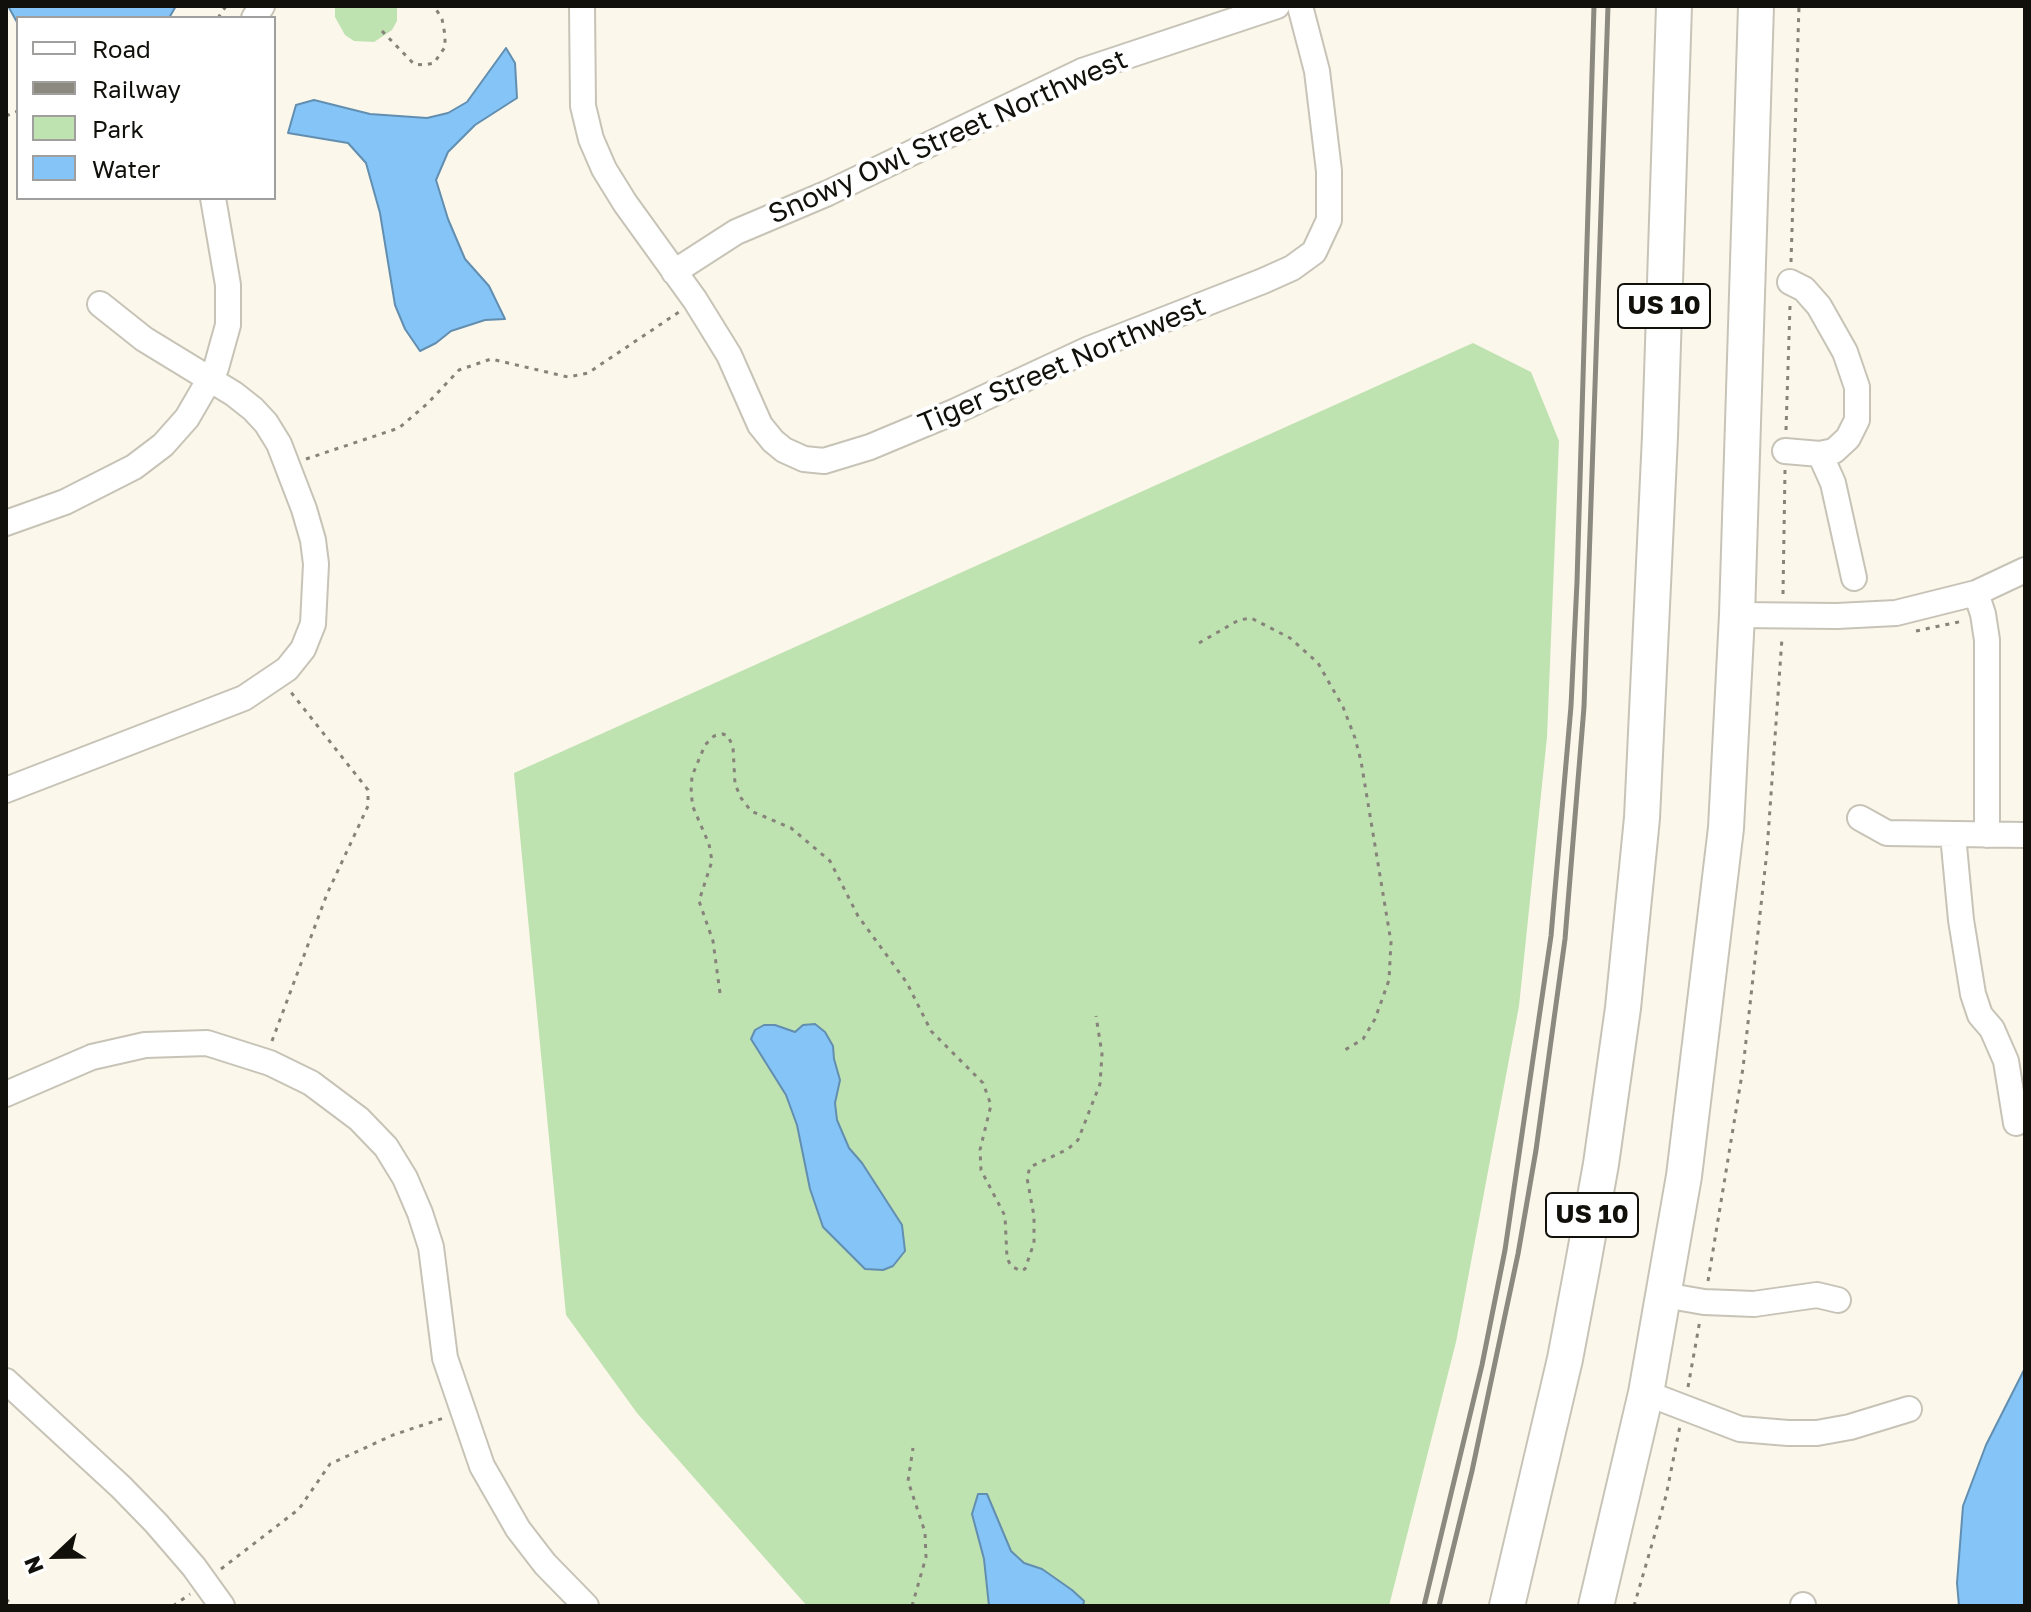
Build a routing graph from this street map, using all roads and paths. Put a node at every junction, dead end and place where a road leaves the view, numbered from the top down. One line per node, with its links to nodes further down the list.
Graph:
1 (434, 6): 7 (path)
2 (582, 6): 9 (street)
3 (1277, 6): 9 (street, Snowy Owl Street Northwest)
4 (1300, 6): 11 (street, Tiger Street Northwest)
5 (1674, 6): 51 (highway, US 10)
6 (1756, 6): 21 (highway, US 10)
7 (382, 31)
8 (213, 200): 13 (street)
9 (674, 272): 11 (street)
10 (1790, 282): 15 (street)
11 (695, 300): 16 (path)
12 (100, 304): 13 (street)
13 (210, 380): 16 (street); 17 (street)
14 (1785, 451): 15 (street)
15 (1820, 454): 19 (street)
16 (287, 466): 24 (street)
17 (6, 523)
18 (2025, 570): 20 (street)
19 (1854, 578)
20 (1976, 593): 21 (street); 28 (street)
21 (1737, 615): 36 (highway, US 10)
22 (1782, 636): 38 (path)
23 (1199, 643): 32 (path)
24 (282, 673): 25 (street); 33 (path)
25 (6, 790)
26 (1860, 818): 27 (street)
27 (1953, 835): 28 (street); 35 (street)
28 (1987, 835): 29 (street)
29 (2025, 835)
30 (720, 993): 31 (path)
31 (1096, 1016)
32 (1345, 1050)
33 (267, 1062): 34 (street); 43 (street)
34 (6, 1094)
35 (2016, 1123)
36 (1664, 1295): 38 (street); 40 (highway, US 10)
37 (1838, 1300): 38 (street)
38 (1704, 1302): 41 (path)
39 (6, 1381): 45 (street)
40 (1646, 1393): 41 (street); 52 (highway, US 10)
41 (1684, 1407): 42 (street); 53 (path)
42 (1909, 1409)
43 (463, 1412): 45 (path); 49 (street)
44 (913, 1448): 50 (path)
45 (204, 1582): 48 (street)
46 (6, 1599): 47 (path)
47 (13, 1606)
48 (222, 1606)
49 (586, 1606)
50 (912, 1606)
51 (1507, 1606)
52 (1596, 1606)
53 (1634, 1606)

